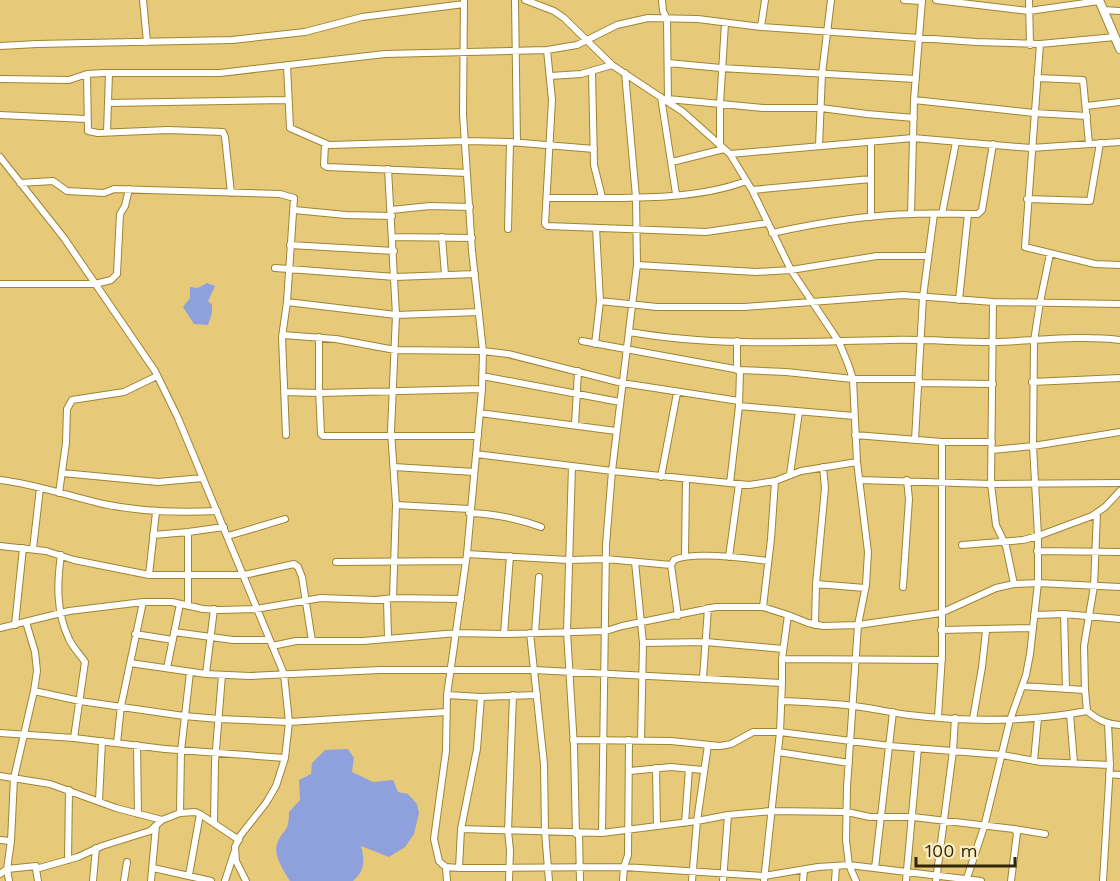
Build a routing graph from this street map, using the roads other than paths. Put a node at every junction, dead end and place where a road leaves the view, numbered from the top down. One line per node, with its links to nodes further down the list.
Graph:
1 (143, 0): 23 (street)
2 (515, 0): 30 (street)
3 (526, 0): 22 (street)
4 (662, 0): 16 (street)
5 (765, 0): 18 (street)
6 (831, 0): 19 (street)
7 (904, 0): 8 (street)
8 (922, 0): 21 (street)
9 (936, 0): 14 (street)
10 (1029, 0): 14 (street)
11 (1099, 0): 13 (street); 14 (street)
12 (464, 2): 23 (street); 29 (street)
13 (1103, 10): 15 (street); 20 (street)
14 (1029, 11): 25 (street)
15 (1120, 11)
16 (667, 19): 17 (street); 22 (street); 31 (street)
17 (725, 23): 18 (street); 34 (street)
18 (761, 27): 19 (street)
19 (826, 32): 21 (street); 39 (street)
20 (1115, 37): 24 (street); 27 (street)
21 (919, 38): 25 (street); 43 (street)
22 (586, 39): 28 (street); 33 (street)
23 (147, 42): 26 (street)
24 (1040, 44): 25 (street); 41 (street)
25 (1030, 45)
26 (0, 46)
27 (1120, 49)
28 (547, 50): 30 (street); 40 (street)
29 (463, 52): 30 (street); 32 (street); 59 (street)
30 (516, 52): 60 (street)
31 (668, 63): 34 (street); 44 (street)
32 (287, 64): 36 (street); 45 (street)
33 (612, 65): 35 (street); 38 (street)
34 (722, 68): 39 (street); 49 (street)
35 (592, 72): 40 (street); 72 (street)
36 (109, 73): 37 (street); 48 (street)
37 (87, 74): 42 (street); 56 (street)
38 (625, 74): 44 (street); 86 (street)
39 (822, 74): 43 (street); 51 (street)
40 (550, 76): 68 (street)
41 (1037, 78): 50 (street); 52 (street)
42 (0, 79)
43 (916, 79): 46 (street)
44 (666, 99): 49 (street); 70 (street); 75 (street)
45 (288, 100): 48 (street); 65 (street)
46 (914, 100): 52 (street); 55 (street)
47 (1120, 102): 50 (street)
48 (108, 103): 57 (street)
49 (720, 104): 51 (street); 70 (street)
50 (1086, 106): 54 (street)
51 (821, 108): 55 (street); 69 (street)
52 (1034, 113): 54 (street); 71 (street)
53 (0, 115): 56 (street)
54 (1087, 116): 67 (street)
55 (914, 118): 58 (street)
56 (86, 119): 57 (street)
57 (107, 132): 83 (street)
58 (913, 138): 61 (street); 62 (street); 92 (street)
59 (466, 141): 60 (street); 65 (street); 77 (street)
60 (513, 142): 68 (street); 99 (street)
61 (871, 142): 69 (street); 78 (street)
62 (956, 142): 66 (street); 94 (street)
63 (1120, 142): 64 (street)
64 (1101, 143): 67 (street); 88 (street)
65 (325, 144): 76 (street)
66 (993, 144): 71 (street); 95 (street)
67 (1089, 144): 71 (street)
68 (550, 146): 72 (street); 87 (street)
69 (819, 146): 73 (street)
70 (722, 148): 73 (street); 75 (street)
71 (1031, 148): 88 (street)
72 (594, 149): 85 (street)
73 (730, 154): 79 (street)
74 (0, 157): 80 (street)
75 (672, 162): 84 (street)
76 (388, 169): 77 (street); 91 (street)
77 (467, 173): 89 (street)
78 (871, 178): 82 (street); 96 (street)
79 (746, 181): 82 (street); 84 (street)
80 (20, 183): 81 (street); 118 (street)
81 (129, 189): 83 (street); 118 (street)
82 (752, 190): 97 (street)
83 (231, 193): 90 (street)
84 (676, 194): 86 (street)
85 (602, 197): 86 (street); 87 (street)
86 (636, 197): 100 (street)
87 (547, 198): 98 (street)
88 (1027, 199): 107 (street)
89 (470, 207): 91 (street); 104 (street)
90 (294, 210): 91 (street); 105 (street)
91 (392, 213): 102 (street)
92 (911, 214): 93 (street); 96 (street)
93 (934, 214): 94 (street); 108 (street)
94 (942, 214): 95 (street)
95 (968, 214): 120 (street)
96 (871, 217): 101 (street)
97 (767, 223): 100 (street); 101 (street)
98 (596, 228): 100 (street); 121 (street)
99 (508, 229)
100 (638, 230): 109 (street)
101 (772, 233): 113 (street)
102 (393, 237): 103 (street); 106 (street)
103 (442, 237): 104 (street); 115 (street)
104 (472, 238): 114 (street)
105 (290, 245): 106 (street); 112 (street)
106 (394, 251): 116 (street)
107 (1050, 254): 110 (street); 125 (street)
108 (928, 256): 113 (street); 119 (street)
109 (637, 264): 113 (street); 126 (street)
110 (1120, 265)
111 (275, 268): 112 (street)
112 (288, 269): 116 (street); 122 (street)
113 (791, 270): 123 (street)
114 (475, 274): 115 (street); 128 (street)
115 (445, 275): 116 (street)
116 (395, 277): 129 (street)
117 (0, 284): 118 (street)
118 (95, 284): 146 (street)
119 (923, 297): 120 (street); 123 (street); 133 (street)
120 (959, 300): 124 (street)
121 (600, 301): 126 (street); 140 (street)
122 (287, 302): 129 (street); 131 (street)
123 (812, 302): 126 (street); 138 (street)
124 (993, 302): 125 (street); 139 (street)
125 (1040, 302): 127 (street); 137 (street)
126 (633, 304): 130 (street)
127 (1120, 304)
128 (479, 312): 129 (street); 142 (street)
129 (396, 315): 141 (street)
130 (630, 333): 136 (street); 143 (street)
131 (283, 335): 132 (street); 155 (street)
132 (319, 338): 141 (street); 157 (street)
133 (920, 340): 138 (street); 139 (street); 150 (street)
134 (1120, 340): 137 (street)
135 (582, 341): 140 (street)
136 (737, 341): 138 (street); 144 (street)
137 (1034, 341): 139 (street); 151 (street)
138 (839, 342): 149 (street)
139 (992, 342): 153 (street)
140 (595, 344): 143 (street)
141 (394, 350): 142 (street); 156 (street)
142 (483, 351): 145 (street); 147 (street)
143 (627, 351): 144 (street); 152 (street)
144 (739, 370): 149 (street); 161 (street)
145 (578, 371): 152 (street); 158 (street)
146 (157, 376): 183 (street); 187 (street)
147 (482, 376): 154 (street); 158 (street)
148 (1120, 378): 151 (street)
149 (852, 379): 150 (street); 164 (street)
150 (919, 381): 153 (street); 172 (street)
151 (1032, 382): 175 (street)
152 (622, 383): 159 (street); 160 (street)
153 (993, 384): 174 (street)
154 (482, 389): 156 (street); 163 (street)
155 (284, 392): 157 (street); 168 (street)
156 (392, 392): 157 (street); 170 (street)
157 (320, 393): 170 (street)
158 (576, 393): 160 (street); 165 (street)
159 (676, 393): 161 (street); 186 (street)
160 (620, 402): 166 (street)
161 (739, 404): 162 (street); 194 (street)
162 (799, 411): 164 (street); 185 (street)
163 (480, 413): 165 (street); 171 (street)
164 (854, 416): 169 (street)
165 (575, 425): 166 (street)
166 (616, 431): 182 (street)
167 (1120, 432): 175 (street)
168 (286, 435)
169 (855, 435): 172 (street); 178 (street)
170 (391, 436): 171 (street); 180 (street)
171 (478, 436): 177 (street)
172 (915, 440): 173 (street)
173 (942, 442): 174 (street); 193 (street)
174 (992, 442): 176 (street)
175 (1033, 446): 176 (street); 195 (street)
176 (992, 450): 198 (street)
177 (476, 454): 179 (street); 184 (street)
178 (857, 462): 181 (street); 190 (street)
179 (572, 466): 182 (street); 228 (street)
180 (394, 467): 184 (street); 202 (street)
181 (823, 468): 185 (street); 240 (street)
182 (612, 471): 186 (street); 227 (street)
183 (62, 472): 187 (street); 201 (street)
184 (474, 472): 204 (street)
185 (790, 474): 192 (street)
186 (661, 477): 188 (street)
187 (203, 478): 203 (street)
188 (686, 479): 194 (street); 225 (street)
189 (0, 480): 199 (street)
190 (860, 480): 191 (street); 245 (street)
191 (907, 480): 193 (street); 243 (street)
192 (775, 481): 197 (street); 230 (street)
193 (943, 482): 198 (street); 257 (street)
194 (730, 483): 197 (street)
195 (1036, 483): 196 (street); 198 (street); 213 (street)
196 (1120, 483)
197 (739, 484): 226 (street)
198 (992, 484): 214 (street)
199 (40, 488): 201 (street); 218 (street)
200 (1120, 490): 206 (street)
201 (59, 493): 205 (street)
202 (396, 505): 204 (street); 232 (street)
203 (217, 510): 205 (street); 208 (street)
204 (470, 511): 209 (street); 222 (street)
205 (156, 512): 211 (street)
206 (1097, 513): 213 (street); 220 (street)
207 (285, 519): 212 (street)
208 (224, 527): 210 (street); 212 (street)
209 (541, 527)
210 (188, 532): 211 (street); 236 (street)
211 (153, 535): 235 (street)
212 (228, 536): 237 (street)
213 (1038, 536): 214 (street); 219 (street)
214 (1003, 541): 215 (street); 241 (street)
215 (962, 545)
216 (0, 546): 217 (street)
217 (22, 548): 218 (street); 266 (street)
218 (33, 549): 223 (street)
219 (1037, 551): 220 (street); 239 (street)
220 (1096, 551): 221 (street); 242 (street)
221 (1120, 552)
222 (467, 554): 224 (street); 229 (street)
223 (61, 555): 235 (street); 256 (street)
224 (510, 556): 228 (street); 279 (street)
225 (685, 556): 226 (street); 234 (street)
226 (729, 557): 230 (street)
227 (606, 559): 228 (street); 233 (street); 272 (street)
228 (568, 560): 275 (street)
229 (466, 561): 232 (street); 247 (street)
230 (768, 561): 252 (street)
231 (336, 562): 232 (street)
232 (395, 562): 246 (street)
233 (635, 562): 234 (street); 265 (street)
234 (671, 565): 262 (street)
235 (148, 575): 236 (street)
236 (189, 575): 237 (street); 251 (street)
237 (244, 575): 248 (street); 255 (street)
238 (539, 577): 277 (street)
239 (1038, 583): 241 (street); 242 (street); 260 (street)
240 (816, 584): 245 (street); 267 (street)
241 (1014, 584): 257 (street)
242 (1094, 586): 244 (street); 261 (street)
243 (903, 587)
244 (1120, 587)
245 (865, 588): 268 (street)
246 (390, 599): 247 (street); 248 (street); 281 (street)
247 (462, 599): 276 (street)
248 (305, 600): 255 (street); 283 (street)
249 (143, 602): 250 (street); 256 (street); 278 (street)
250 (180, 604): 251 (street); 274 (street)
251 (188, 606): 254 (street)
252 (762, 607): 253 (street); 259 (street)
253 (708, 608): 262 (street); 284 (street)
254 (214, 609): 255 (street); 280 (street)
255 (256, 609): 285 (street)
256 (61, 613): 264 (street); 312 (street)
257 (941, 613): 268 (street); 271 (street)
258 (1064, 614): 260 (street); 261 (street); 305 (street)
259 (788, 615): 267 (street); 287 (street)
260 (1034, 615): 270 (street)
261 (1090, 615): 263 (street); 306 (street)
262 (678, 616): 265 (street)
263 (1120, 619)
264 (26, 622): 266 (street); 307 (street)
265 (641, 623): 272 (street); 286 (street)
266 (15, 625): 269 (street)
267 (815, 625): 268 (street)
268 (858, 625): 288 (street)
269 (0, 628)
270 (1033, 628): 273 (street); 304 (street)
271 (941, 630): 273 (street); 290 (street)
272 (606, 631): 275 (street); 297 (street)
273 (986, 631): 325 (street)
274 (174, 632): 280 (street); 282 (street)
275 (567, 632): 277 (street); 296 (street)
276 (457, 633): 279 (street); 281 (street); 293 (street)
277 (533, 633): 279 (street); 294 (street)
278 (135, 634): 282 (street); 291 (street)
279 (504, 634)
280 (210, 638): 285 (street); 298 (street)
281 (388, 638): 283 (street)
282 (173, 640): 292 (street)
283 (312, 641): 285 (street)
284 (706, 642): 286 (street); 287 (street); 302 (street)
285 (270, 643): 299 (street)
286 (643, 643): 301 (street)
287 (783, 649): 289 (street)
288 (857, 658): 289 (street); 290 (street); 314 (street)
289 (782, 659): 303 (street)
290 (942, 660): 321 (street)
291 (130, 663): 292 (street); 315 (street)
292 (167, 668): 295 (street)
293 (451, 669): 294 (street); 299 (street); 308 (street)
294 (534, 669): 296 (street); 310 (street)
295 (190, 672): 298 (street); 320 (street)
296 (569, 672): 297 (street); 334 (street)
297 (606, 673): 301 (street); 335 (street)
298 (206, 674): 300 (street)
299 (284, 674): 300 (street); 327 (street)
300 (222, 675): 324 (street)
301 (644, 675): 302 (street); 337 (street)
302 (703, 678): 303 (street)
303 (782, 682): 313 (street)
304 (1022, 686): 305 (street); 326 (street)
305 (1066, 689): 306 (street)
306 (1085, 690): 316 (street)
307 (34, 691): 312 (street); 332 (street)
308 (447, 694): 311 (street); 317 (street)
309 (513, 695): 310 (street); 311 (street); 384 (street)
310 (537, 695): 385 (street)
311 (481, 697): 381 (street)
312 (80, 700): 315 (street); 333 (street)
313 (781, 701): 314 (street); 330 (street)
314 (854, 705): 318 (street); 339 (street)
315 (121, 706): 320 (street); 340 (street)
316 (1087, 711): 319 (street); 328 (street)
317 (446, 712): 327 (street); 398 (street)
318 (893, 712): 321 (street); 343 (street)
319 (1070, 714): 323 (street); 353 (street)
320 (184, 716): 324 (street); 345 (street)
321 (938, 717): 322 (street)
322 (955, 718): 325 (street); 346 (street)
323 (1038, 718): 326 (street); 351 (street)
324 (219, 719): 327 (street); 348 (street)
325 (974, 719): 326 (street)
326 (1010, 720): 349 (street)
327 (289, 722): 350 (street)
328 (1108, 724): 329 (street); 354 (street)
329 (1120, 725)
330 (780, 732): 339 (street); 342 (street); 347 (street)
331 (0, 733): 332 (street)
332 (23, 735): 333 (street); 362 (street)
333 (74, 738): 338 (street)
334 (573, 740): 335 (street); 387 (street)
335 (604, 740): 336 (street); 386 (street)
336 (629, 740): 337 (street); 358 (street)
337 (641, 740): 342 (street)
338 (102, 741): 340 (street); 364 (street)
339 (851, 742): 343 (street); 352 (street)
340 (117, 743): 341 (street)
341 (137, 745): 345 (street); 368 (street)
342 (708, 745): 357 (street)
343 (890, 746): 344 (street); 371 (street)
344 (918, 748): 346 (street); 372 (street)
345 (181, 750): 348 (street); 367 (street)
346 (953, 751): 349 (street); 375 (street)
347 (778, 752): 352 (street); 365 (street)
348 (217, 753): 350 (street); 376 (street)
349 (1002, 755): 351 (street); 380 (street)
350 (285, 758): 391 (street)
351 (1035, 761): 353 (street)
352 (849, 763): 366 (street)
353 (1074, 763): 354 (street)
354 (1110, 765): 359 (street)
355 (656, 768): 356 (street); 358 (street); 379 (street)
356 (689, 769): 357 (street); 377 (street)
357 (703, 770): 374 (street)
358 (630, 771): 383 (street)
359 (1109, 774): 360 (street); 440 (street)
360 (1120, 775)
361 (0, 776): 362 (street)
362 (14, 778): 363 (street); 390 (street)
363 (69, 790): 364 (street); 394 (street)
364 (99, 801): 368 (street)
365 (771, 811): 366 (street); 370 (street); 415 (street)
366 (847, 812): 371 (street); 396 (street)
367 (180, 813): 369 (street); 373 (street)
368 (138, 814): 373 (street)
369 (200, 814): 376 (street); 414 (street)
370 (728, 815): 374 (street); 412 (street)
371 (882, 817): 372 (street); 405 (street)
372 (913, 817): 375 (street); 410 (street)
373 (162, 820): 378 (street)
374 (697, 821): 377 (street); 409 (street)
375 (943, 821): 380 (street); 416 (street)
376 (214, 823): 391 (street)
377 (686, 823): 379 (street)
378 (156, 826): 392 (street); 401 (street)
379 (657, 826): 383 (street)
380 (984, 827): 382 (street); 417 (street)
381 (461, 829): 384 (street); 402 (street)
382 (1014, 829): 388 (street); 439 (street)
383 (628, 830): 386 (street); 400 (street)
384 (508, 831): 385 (street); 403 (street)
385 (545, 832): 387 (street); 399 (street)
386 (602, 833): 387 (street)
387 (578, 834): 404 (street)
388 (1045, 834)
389 (0, 840): 390 (street)
390 (11, 840): 406 (street)
391 (238, 840): 393 (street)
392 (96, 848): 394 (street); 420 (street)
393 (235, 848): 425 (street); 426 (street)
394 (68, 860): 407 (street)
395 (127, 862): 421 (street)
396 (849, 865): 397 (street); 405 (street); 436 (street)
397 (836, 866): 408 (street); 435 (street)
398 (446, 867): 402 (street); 427 (street)
399 (548, 867): 403 (street); 404 (street); 429 (street)
400 (624, 867): 404 (street); 409 (street); 431 (street)
401 (153, 868): 411 (street); 422 (street)
402 (459, 868): 403 (street)
403 (510, 868): 428 (street)
404 (580, 868): 430 (street)
405 (875, 868): 410 (street)
406 (7, 869): 407 (street); 413 (street); 418 (street)
407 (36, 869): 419 (street)
408 (804, 870): 415 (street); 434 (street)
409 (693, 871): 412 (street); 432 (street)
410 (907, 871): 416 (street); 437 (street)
411 (178, 873): 414 (street); 423 (street)
412 (724, 873): 415 (street); 433 (street)
413 (0, 874)
414 (189, 875): 424 (street)
415 (764, 878)
416 (936, 878): 417 (street)
417 (967, 878): 438 (street)
418 (9, 881)
419 (38, 881)
420 (93, 881)
421 (124, 881)
422 (151, 881)
423 (177, 881)
424 (211, 881)
425 (225, 881)
426 (246, 881)
427 (447, 881)
428 (509, 881)
429 (549, 881)
430 (580, 881)
431 (624, 881)
432 (692, 881)
433 (723, 881)
434 (803, 881)
435 (835, 881)
436 (855, 881)
437 (906, 881)
438 (981, 881)
439 (1011, 881)
440 (1103, 881)

